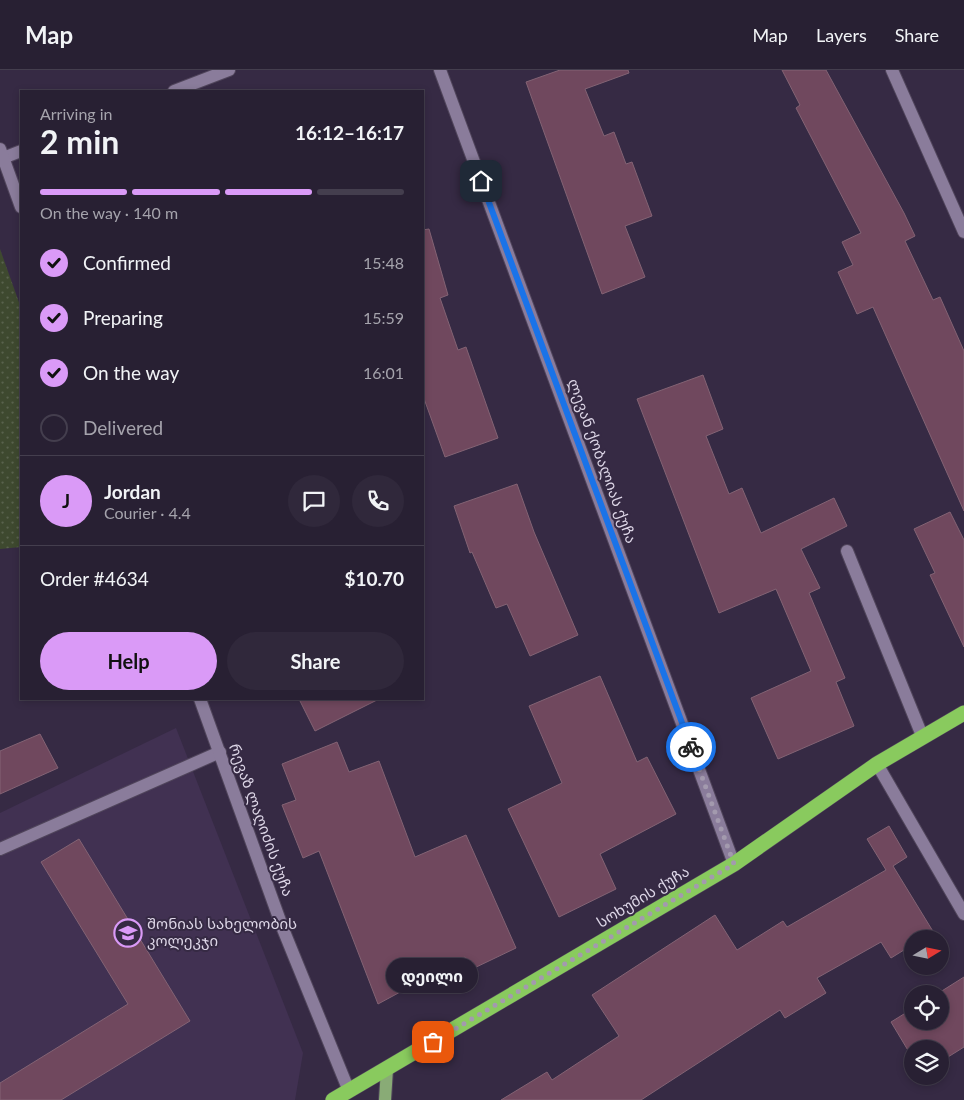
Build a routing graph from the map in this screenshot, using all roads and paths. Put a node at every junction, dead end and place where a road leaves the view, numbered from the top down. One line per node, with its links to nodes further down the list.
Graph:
1 (228, 70): 4 (street)
2 (440, 70): 16 (street, ლევან ქობალიას ქუჩა)
3 (892, 70): 8 (street)
4 (177, 90)
5 (20, 151): 6 (street)
6 (2, 153): 7 (street)
7 (20, 204)
8 (964, 232)
9 (847, 550): 12 (street)
10 (200, 700): 13 (street, რევაზ ლაღიძის ქუჩა)
11 (964, 713): 12 (highway, სოხუმის ქუჩა)
12 (923, 738): 14 (highway, სოხუმის ქუჩა)
13 (220, 752): 15 (street); 19 (street, რევაზ ლაღიძის ქუჩა)
14 (877, 764): 16 (highway, სოხუმის ქუჩა); 17 (street)
15 (0, 849)
16 (734, 864): 18 (highway, სოხუმის ქუჩა)
17 (964, 914)
18 (387, 1069): 19 (highway, სოხუმის ქუჩა); 21 (main road)
19 (351, 1096): 20 (highway, სოხუმის ქუჩა)
20 (333, 1100)
21 (385, 1100)

